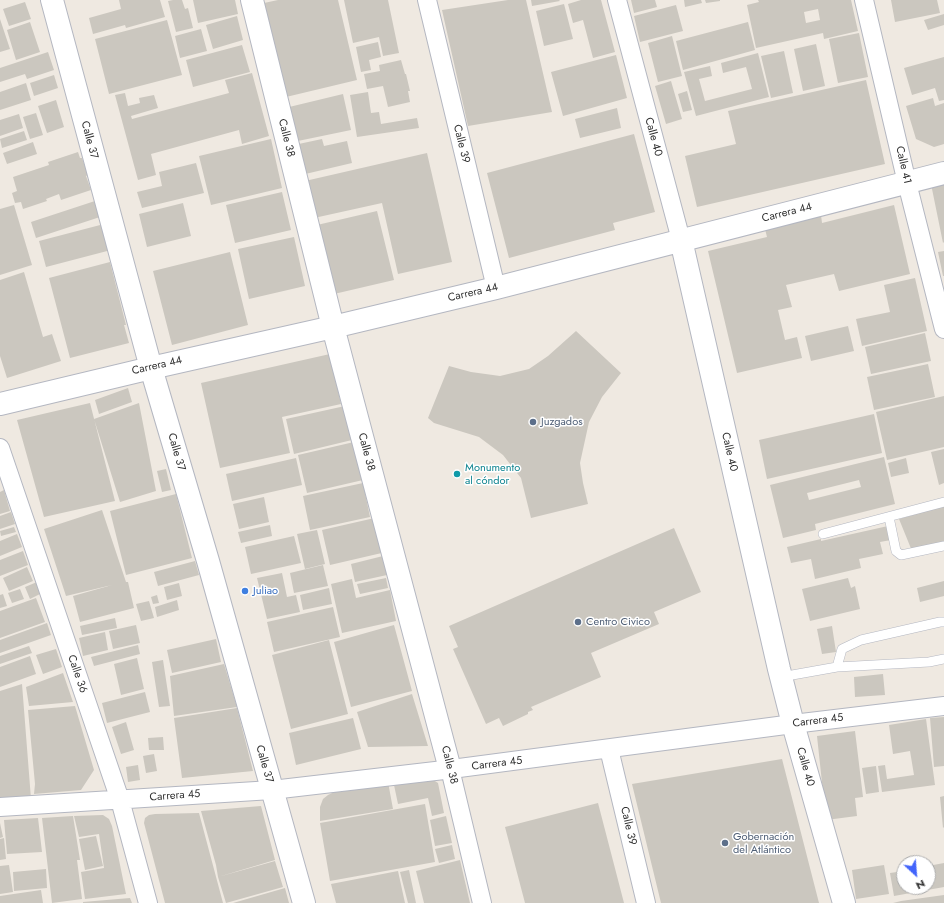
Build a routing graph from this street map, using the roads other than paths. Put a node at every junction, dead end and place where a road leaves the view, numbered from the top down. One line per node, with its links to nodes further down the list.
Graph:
1 (52, 0): 12 (street, Calle 37)
2 (252, 0): 10 (street, Calle 38)
3 (427, 0): 9 (street, Calle 39)
4 (617, 0): 8 (street, Calle 40)
5 (864, 0): 7 (street, Calle 41)
6 (944, 173): 7 (street, Carrera 44)
7 (907, 183): 8 (street, Carrera 44); 11 (street, Calle 41)
8 (681, 240): 9 (street, Carrera 44); 22 (street, Calle 40)
9 (496, 288): 10 (street, Carrera 44)
10 (333, 327): 12 (street, Carrera 44); 26 (street, Calle 38)
11 (944, 329)
12 (151, 368): 13 (street, Carrera 44); 27 (street, Calle 37)
13 (0, 404)
14 (0, 448): 28 (street, Calle 36)
15 (944, 502): 16 (lane)
16 (889, 516): 17 (lane); 18 (lane)
17 (823, 534)
18 (944, 546)
19 (944, 622): 21 (lane)
20 (944, 660): 21 (lane)
21 (837, 667): 22 (lane)
22 (781, 677): 24 (street, Calle 40)
23 (944, 706): 24 (street, Carrera 45)
24 (793, 724): 25 (street, Carrera 45); 34 (street, Calle 40)
25 (609, 749): 26 (street, Carrera 45); 33 (street, Calle 39)
26 (450, 769): 27 (street, Carrera 45); 32 (street, Calle 38)
27 (272, 790): 28 (street, Carrera 45); 31 (street, Calle 37)
28 (120, 800): 29 (street, Carrera 45); 30 (street, Calle 36)
29 (0, 807)
30 (148, 903)
31 (304, 903)
32 (482, 903)
33 (646, 903)
34 (844, 903)

